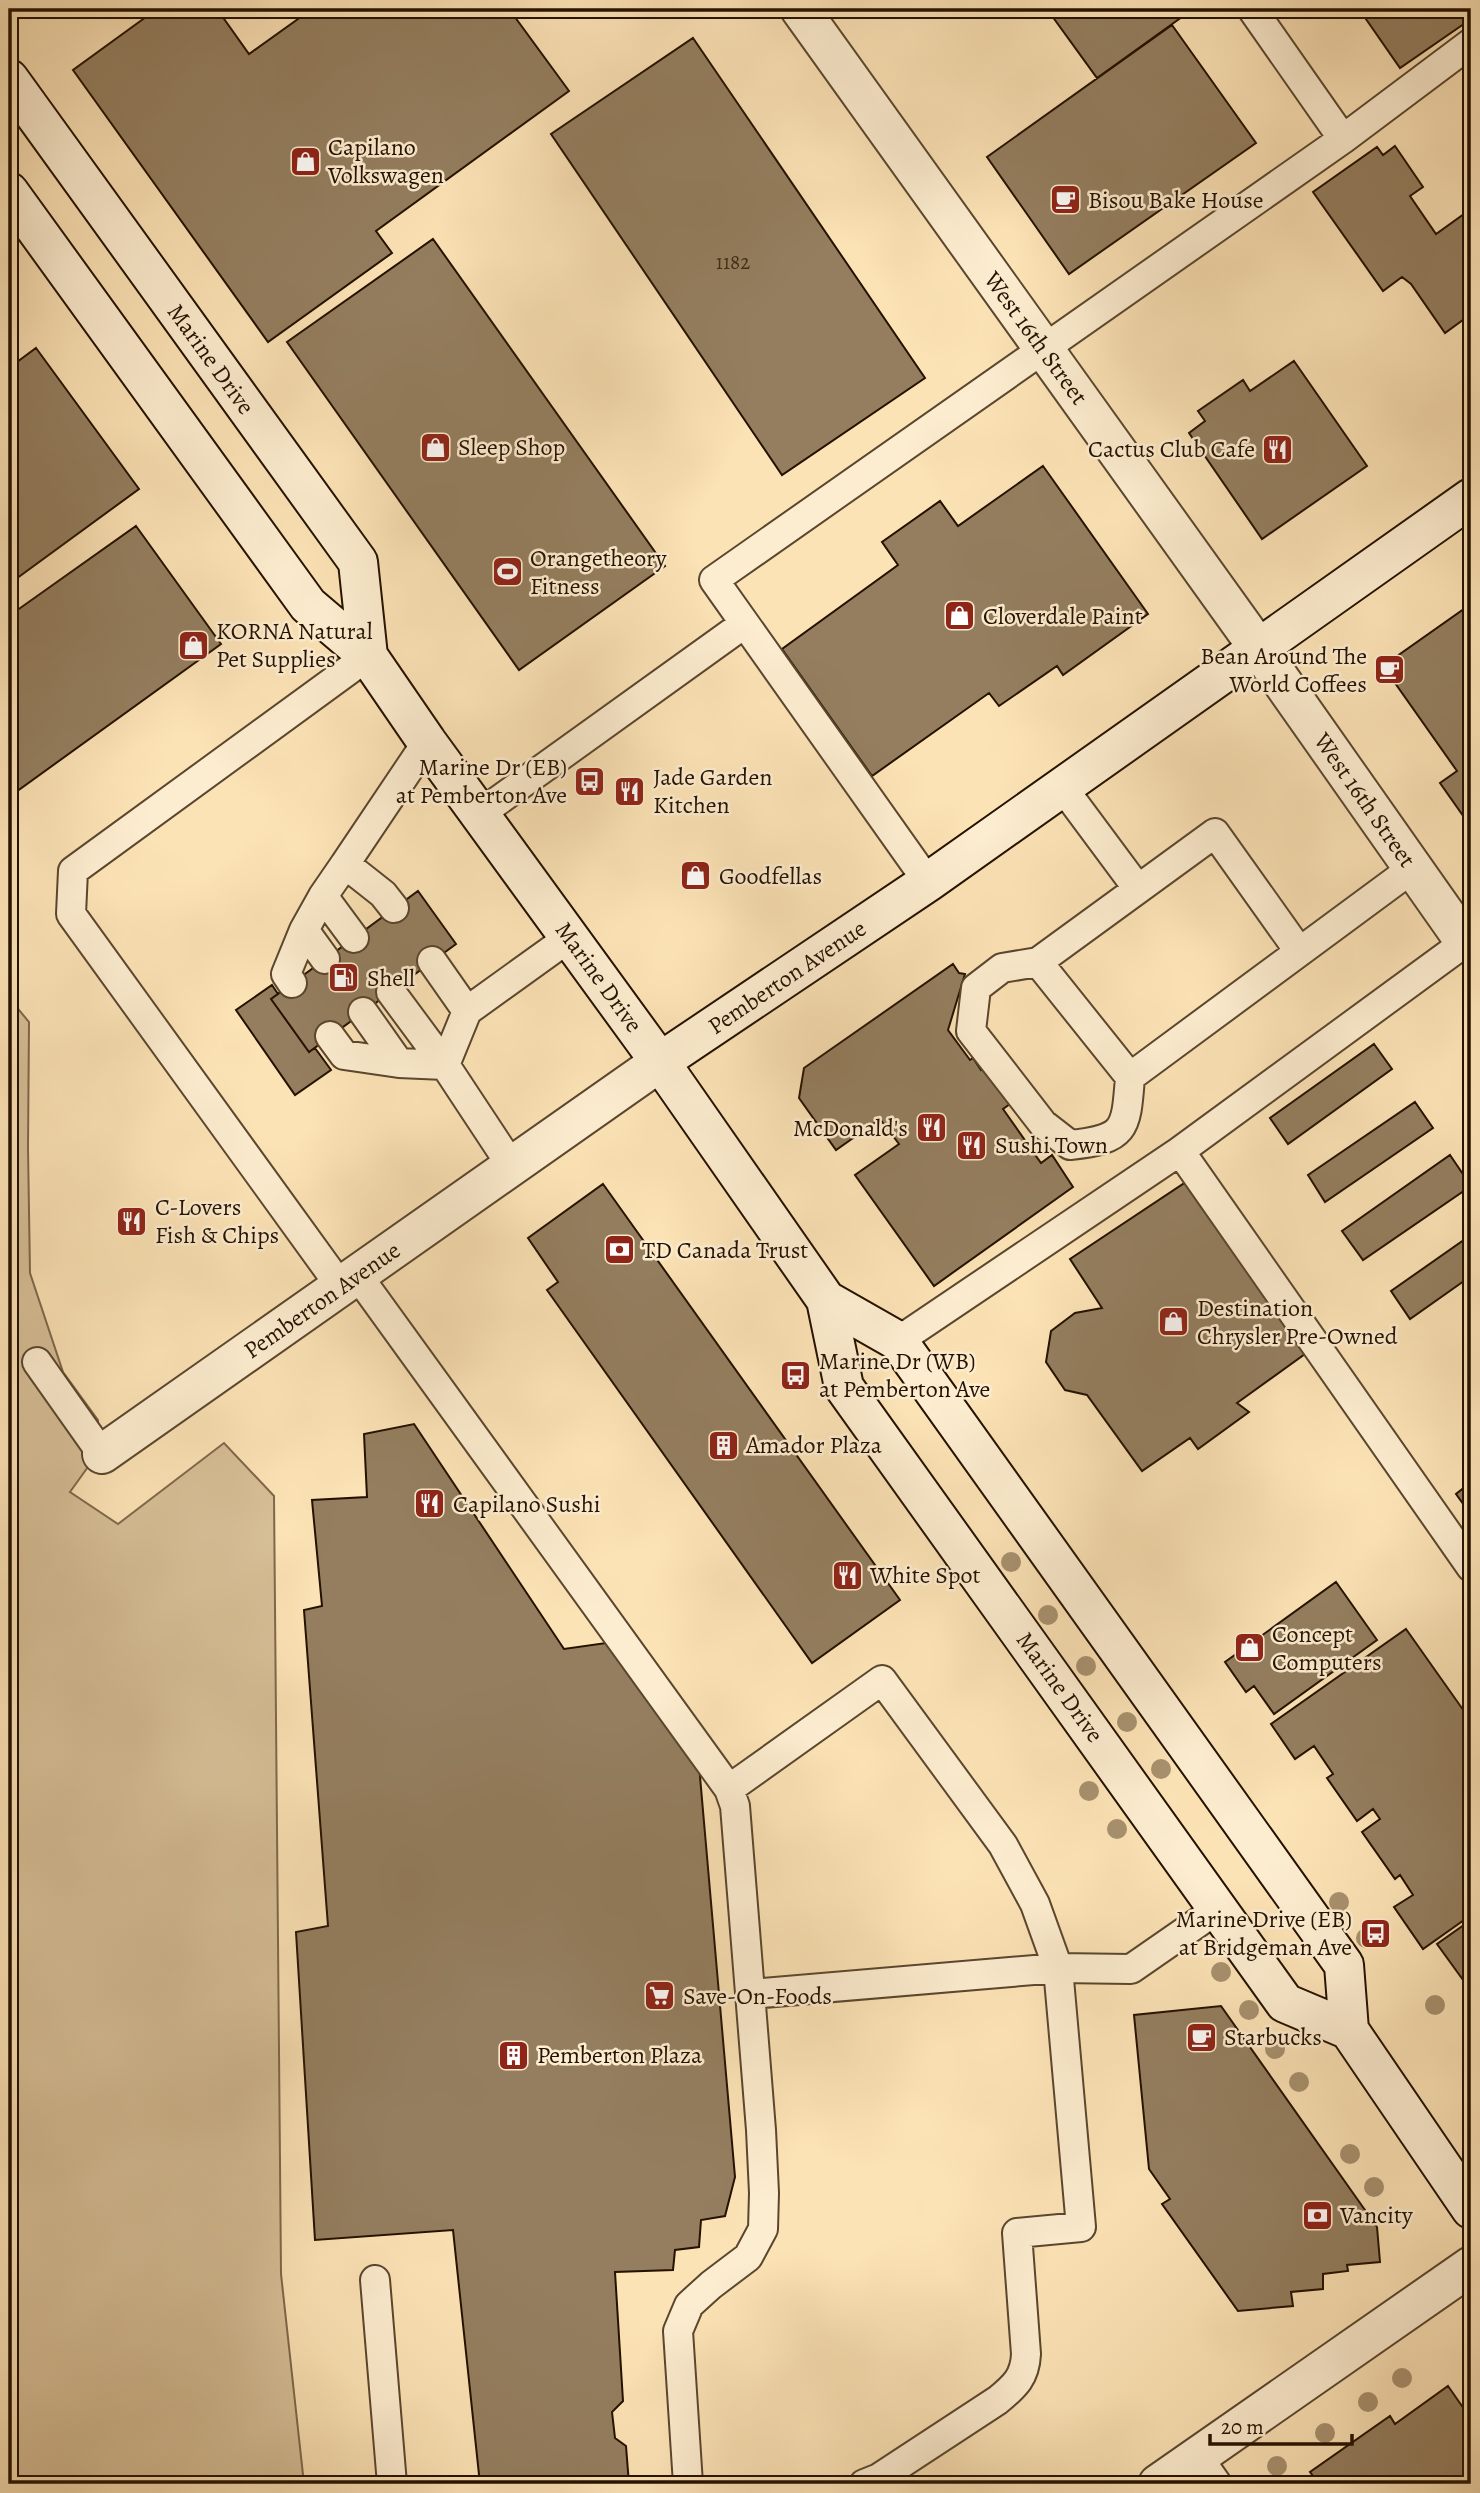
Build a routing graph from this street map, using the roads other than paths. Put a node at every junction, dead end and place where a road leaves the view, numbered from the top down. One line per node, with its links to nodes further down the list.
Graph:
1 (800, 9): 7 (main road, West 16th Street)
2 (1252, 9): 5 (lane)
3 (1471, 43): 5 (lane)
4 (9, 79): 11 (main road, Marine Drive)
5 (1343, 139): 7 (lane)
6 (9, 192): 11 (main road, Marine Drive)
7 (1043, 349): 9 (lane); 10 (main road, West 16th Street)
8 (1471, 498): 10 (main road, Pemberton Avenue)
9 (744, 624): 14 (lane); 17 (lane)
10 (1259, 649): 13 (main road, Pemberton Avenue); 16 (main road, West 16th Street)
11 (369, 656): 12 (main road, Marine Drive); 40 (lane)
12 (428, 743): 14 (main road, Marine Drive); 15 (lane)
13 (1063, 788): 17 (main road, Pemberton Avenue); 18 (lane)
14 (481, 813): 23 (main road, Marine Drive)
15 (345, 864): 19 (lane); 20 (lane)
16 (1413, 868): 24 (main road, West 16th Street); 25 (lane)
17 (928, 883): 34 (main road, Pemberton Avenue)
18 (1138, 889): 25 (lane); 28 (lane)
19 (323, 896): 21 (lane); 22 (lane)
20 (394, 908)
21 (304, 930): 26 (lane); 29 (lane)
22 (354, 937)
23 (570, 937): 32 (lane); 34 (main road, Marine Drive)
24 (1468, 940): 38 (lane)
25 (1299, 951): 37 (lane)
26 (325, 959)
27 (432, 961): 32 (lane)
28 (1038, 962): 37 (lane); 37 (lane)
29 (292, 983)
30 (391, 992): 36 (lane)
31 (362, 1012): 35 (lane)
32 (467, 1012): 36 (lane)
33 (330, 1036): 35 (lane)
34 (660, 1062): 39 (main road, Pemberton Avenue); 41 (main road, Marine Drive)
35 (399, 1063): 36 (lane)
36 (445, 1065): 39 (lane)
37 (1130, 1077)
38 (1180, 1151): 42 (lane); 45 (lane)
39 (511, 1165): 40 (main road, Pemberton Avenue)
40 (349, 1282): 44 (main road, Pemberton Avenue); 46 (lane)
41 (826, 1300): 42 (main road, Marine Drive); 47 (main road, Marine Drive)
42 (898, 1341): 50 (main road, Marine Drive)
43 (37, 1362): 44 (lane)
44 (102, 1454)
45 (1471, 1567)
46 (729, 1788): 48 (lane); 49 (lane)
47 (1219, 1908): 48 (lane); 50 (main road, Marine Drive)
48 (1058, 1968): 49 (lane); 57 (lane)
49 (751, 1994): 56 (lane)
50 (1349, 2030): 51 (main road, Marine Drive)
51 (1471, 2209)
52 (1471, 2266): 54 (main road)
53 (375, 2280): 55 (lane)
54 (1207, 2471): 58 (main road)
55 (392, 2484)
56 (688, 2484)
57 (864, 2484)
58 (1158, 2484)

